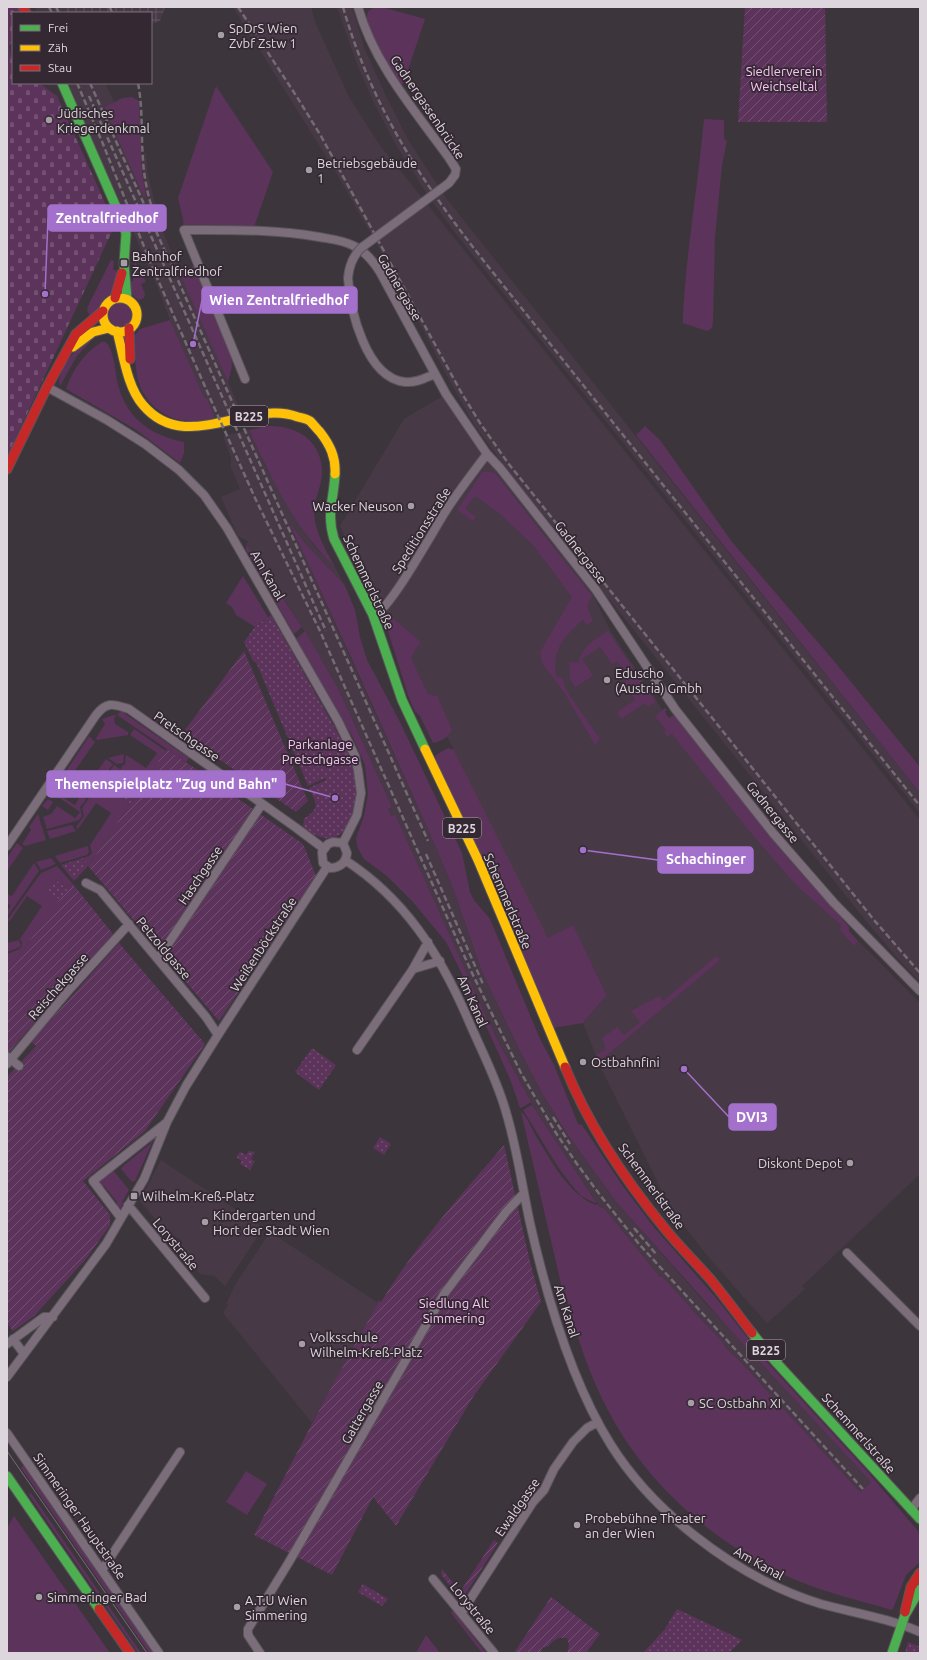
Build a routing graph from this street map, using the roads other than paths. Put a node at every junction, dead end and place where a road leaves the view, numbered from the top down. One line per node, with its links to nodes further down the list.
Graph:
1 (359, 9): 12 (street, Gadnergassenbrücke, bridge)
2 (55, 84): 4 (main road)
3 (62, 84): 4 (main road)
4 (68, 95): 5 (main road)
5 (124, 263): 6 (main road); 7 (main road)
6 (115, 298): 7 (main road); 8 (main road)
7 (127, 299): 9 (main road, B225)
8 (103, 311): 10 (main road, B225); 11 (main road)
9 (129, 328): 10 (main road); 13 (main road, B225)
10 (113, 329): 11 (main road); 13 (main road, B225)
11 (68, 352): 15 (main road)
12 (435, 374): 14 (street, Gadnergasse); 16 (street, Gadnergasse)
13 (130, 376): 18 (main road, Schemmerlstraße / B225)
14 (245, 379)
15 (48, 387): 17 (main road); 20 (street, Am Kanal)
16 (487, 454): 18 (street, Speditionsstraße); 31 (street, Gadnergasse)
17 (7, 469)
18 (373, 616): 52 (main road, Schemmerlstraße / B225)
19 (262, 804): 21 (street, Pretschgasse); 22 (street, Pretschgasse); 28 (street, Haschgasse)
20 (343, 843): 22 (street); 23 (street)
21 (7, 846)
22 (323, 848): 24 (street)
23 (345, 860): 24 (street); 27 (street, Am Kanal)
24 (328, 867): 32 (street, Weißenböckstraße)
25 (86, 882): 26 (street, Petzoldgasse)
26 (129, 924): 28 (street, Petzoldgasse); 34 (street, Reischekgasse)
27 (428, 942): 29 (street, Am Kanal); 30 (street)
28 (158, 959): 32 (street, Petzoldgasse)
29 (440, 961): 30 (street); 37 (street, Am Kanal)
30 (413, 969): 33 (street)
31 (920, 991)
32 (218, 1035): 36 (street)
33 (357, 1050)
34 (8, 1060): 35 (street)
35 (19, 1066)
36 (167, 1122): 38 (street); 39 (street)
37 (524, 1193): 47 (street, Am Kanal); 65 (street, Gattergasse)
38 (128, 1205): 39 (street); 41 (street, Lorystraße)
39 (121, 1218): 42 (street)
40 (847, 1253): 43 (street)
41 (205, 1298)
42 (53, 1316): 44 (street); 45 (street)
43 (920, 1326)
44 (10, 1341): 45 (street)
45 (24, 1354): 46 (street)
46 (7, 1377)
47 (598, 1422): 59 (street, Ewaldgasse); 61 (street, Am Kanal)
48 (7, 1434): 55 (street, Simmeringer Hauptstraße)
49 (180, 1452): 55 (street)
50 (7, 1476): 63 (main road)
51 (920, 1498): 52 (street)
52 (911, 1510): 53 (main road, Schemmerlstraße / B225); 54 (main road, Schemmerlstraße / B225)
53 (920, 1519)
54 (920, 1525)
55 (102, 1570): 64 (street, Simmeringer Hauptstraße)
56 (920, 1574): 60 (main road)
57 (433, 1579): 59 (street, Lorystraße)
58 (920, 1589): 60 (main road)
59 (462, 1612): 66 (street, Lorystraße)
60 (905, 1615): 61 (main road)
61 (900, 1625): 62 (street, Am Kanal); 67 (main road)
62 (920, 1632)
63 (130, 1653)
64 (159, 1653)
65 (260, 1653)
66 (494, 1653)
67 (892, 1653)

